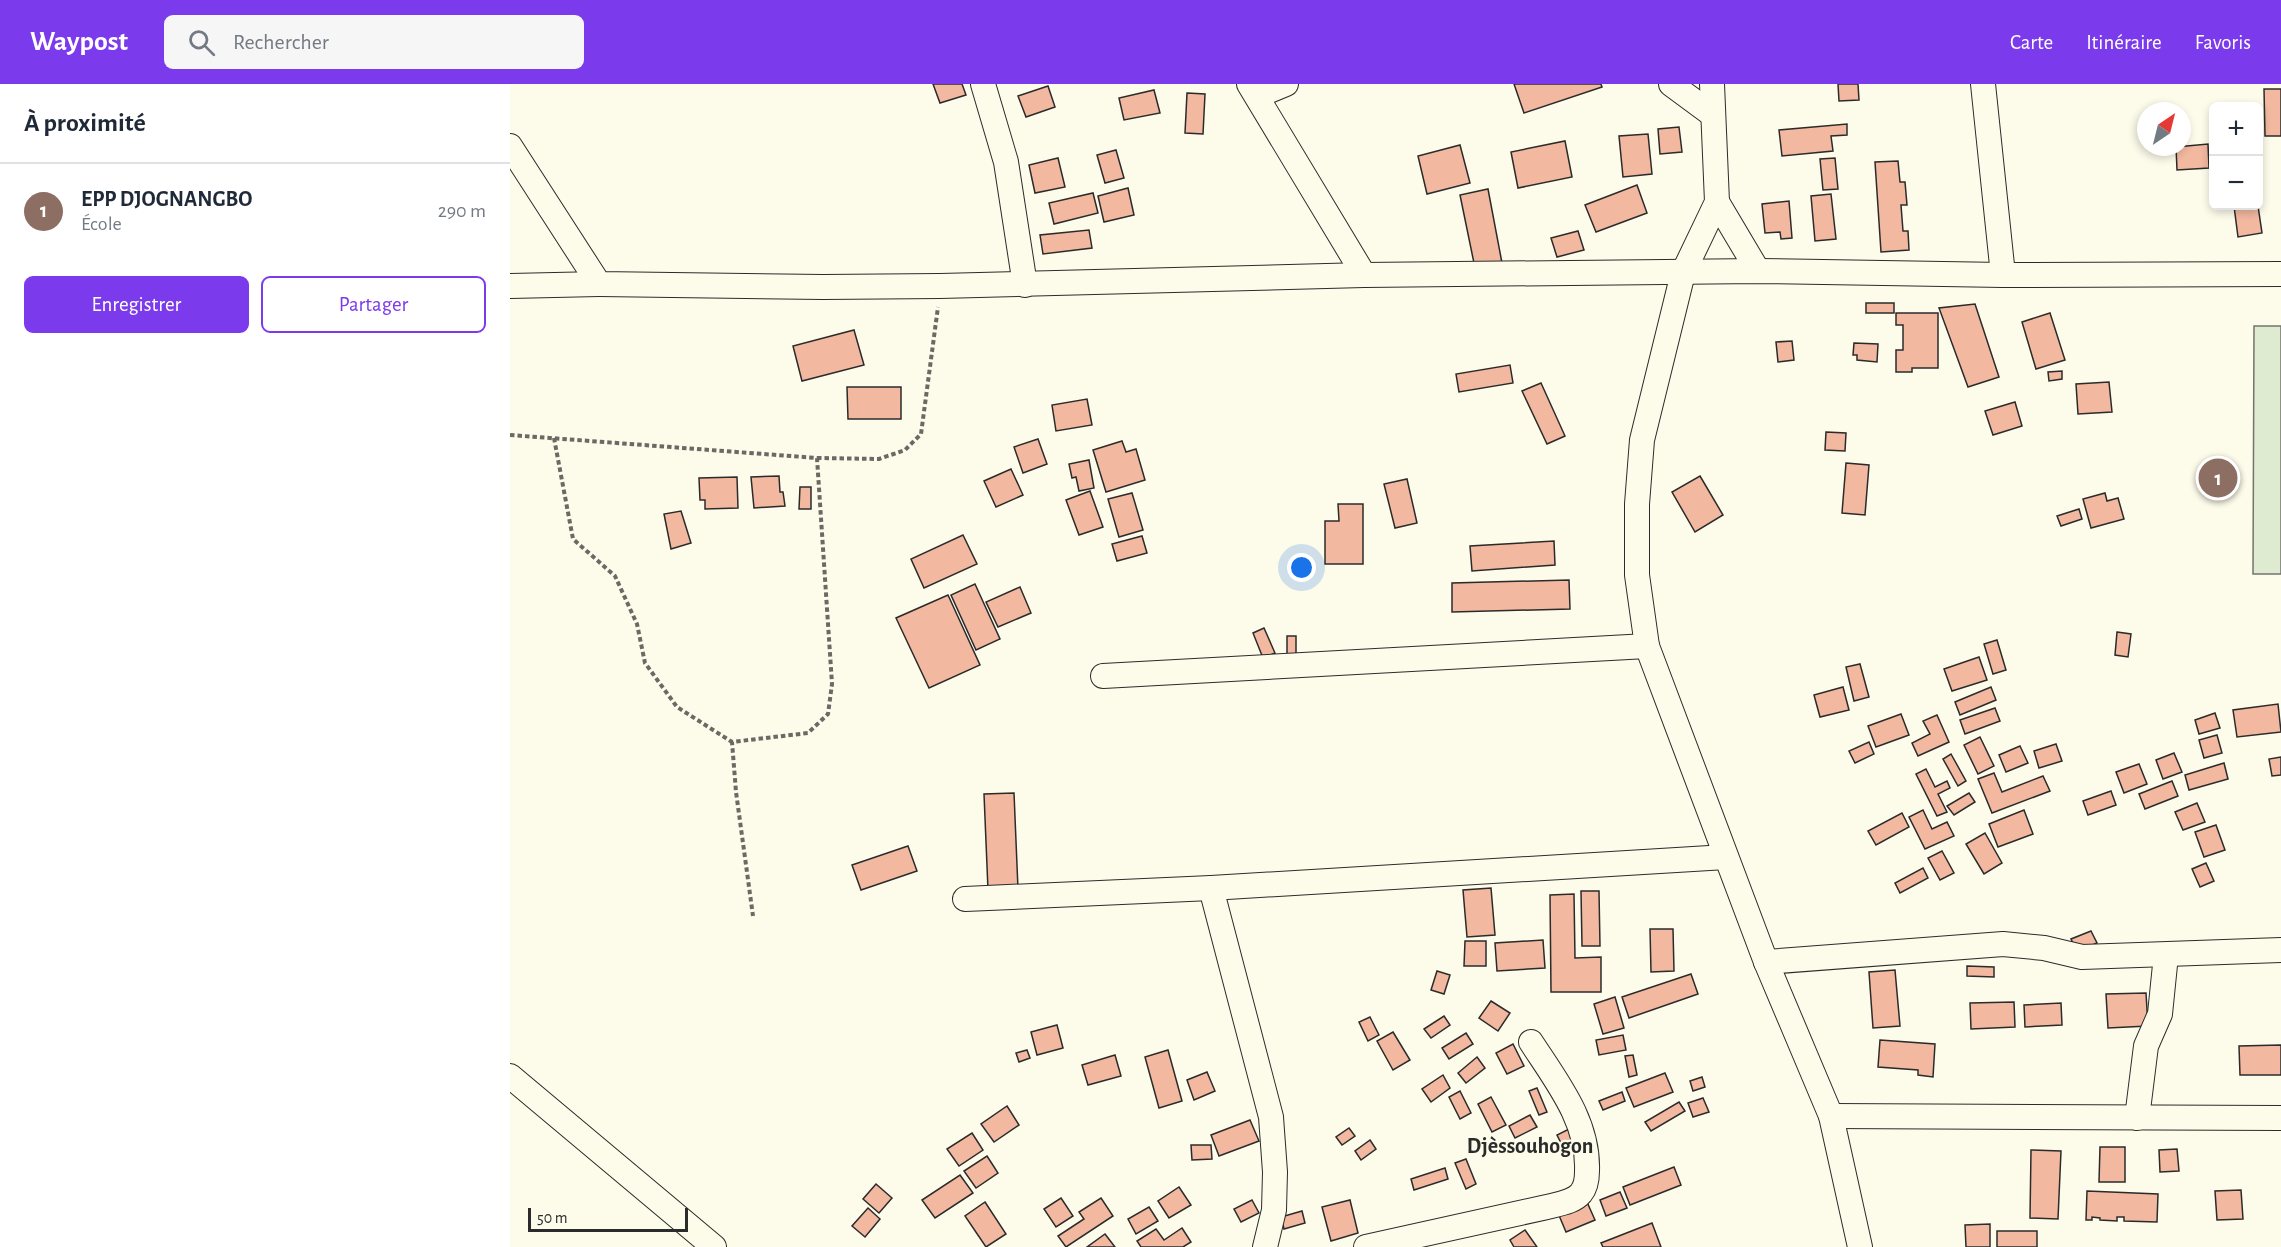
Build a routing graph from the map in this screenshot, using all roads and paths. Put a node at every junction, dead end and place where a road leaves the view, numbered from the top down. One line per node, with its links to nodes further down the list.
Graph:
1 (983, 84): 16 (street)
2 (1286, 84): 6 (street)
3 (1671, 84): 7 (street)
4 (1712, 84): 7 (street)
5 (1983, 84): 14 (street)
6 (1253, 90): 13 (street)
7 (1713, 115): 9 (street)
8 (510, 146): 15 (street)
9 (1717, 202): 10 (street); 11 (street)
10 (1758, 271): 11 (street); 14 (street)
11 (1683, 273): 13 (street); 22 (street)
12 (2281, 274): 14 (street)
13 (1364, 275): 16 (street)
14 (2003, 275)
15 (600, 284): 17 (street); 18 (street)
16 (1025, 285): 18 (street)
17 (510, 286)
18 (940, 286): 21 (path)
19 (510, 435): 20 (path)
20 (554, 438): 21 (path); 24 (path)
21 (817, 458): 24 (path)
22 (1647, 646): 23 (street); 25 (street)
23 (1103, 676)
24 (732, 742): 28 (path)
25 (1726, 857): 26 (street); 31 (street)
26 (1211, 888): 27 (street); 38 (street)
27 (965, 899)
28 (753, 916)
29 (2281, 950): 30 (street)
30 (2166, 955): 31 (street); 35 (street)
31 (1766, 962): 34 (street)
32 (1531, 1042): 39 (street)
33 (510, 1076): 37 (street)
34 (1831, 1116): 35 (street); 40 (street)
35 (2137, 1118): 36 (street)
36 (2281, 1118)
37 (714, 1247)
38 (1265, 1247)
39 (1366, 1247)
40 (1860, 1247)

